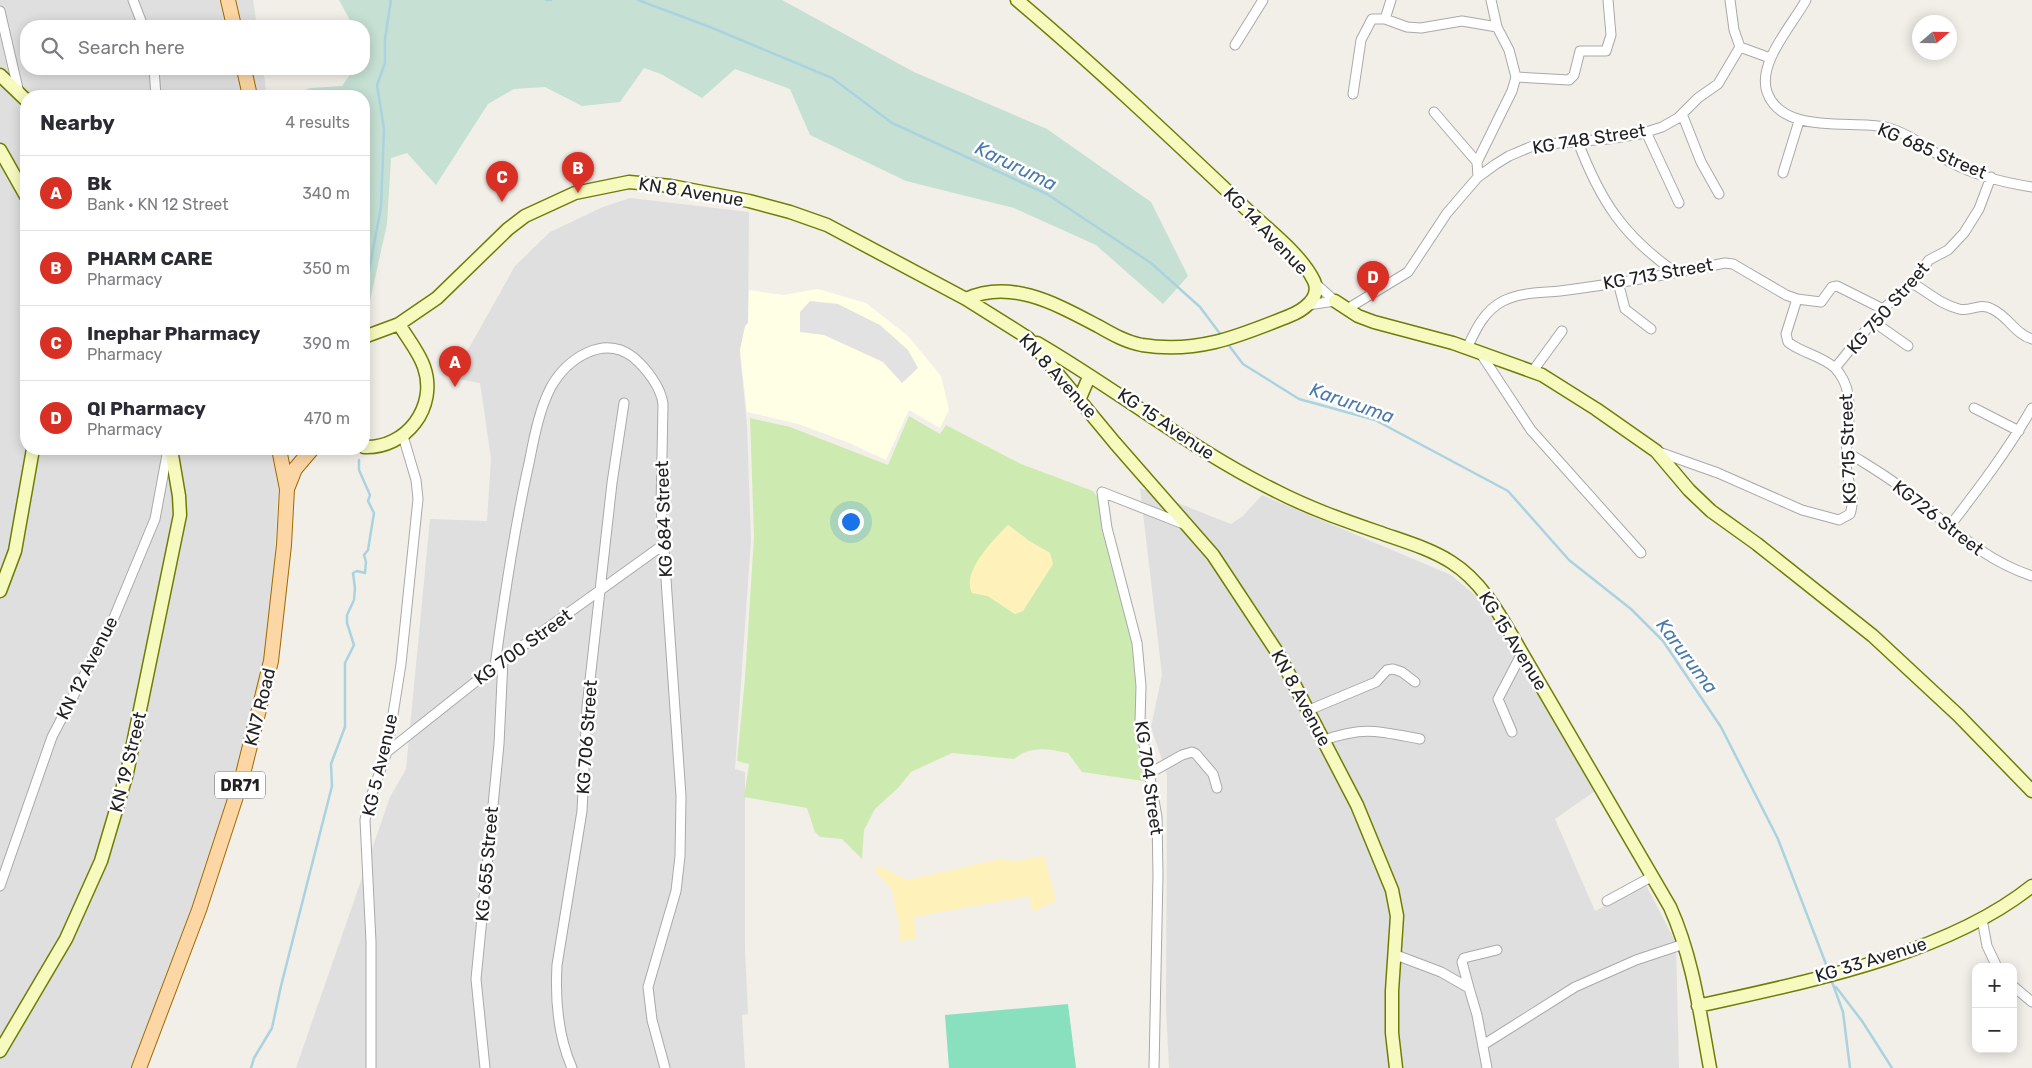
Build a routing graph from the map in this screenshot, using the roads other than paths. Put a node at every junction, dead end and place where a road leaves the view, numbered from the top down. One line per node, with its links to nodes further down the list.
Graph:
1 (133, 0): 12 (street)
2 (228, 0): 13 (main road)
3 (1017, 0): 43 (main road, KG 14 Avenue)
4 (1263, 0): 15 (street)
5 (1391, 0): 11 (street)
6 (1491, 0): 14 (street)
7 (1608, 0): 21 (street)
8 (1730, 0): 16 (street)
9 (1806, 0): 17 (street)
10 (0, 11): 22 (street)
11 (1385, 19): 14 (street); 26 (street)
12 (141, 20)
13 (233, 20)
14 (1498, 27): 21 (street)
15 (1235, 45)
16 (1740, 47): 17 (street); 28 (street, KG 748 Street)
17 (1770, 58): 29 (street)
18 (0, 75): 25 (main road)
19 (154, 75): 23 (street)
20 (245, 75): 24 (main road)
21 (1516, 77): 33 (street)
22 (21, 90)
23 (156, 90)
24 (249, 90)
25 (20, 94)
26 (1353, 94)
27 (1434, 112): 33 (street)
28 (1682, 114): 30 (street, KG 748 Street); 39 (street)
29 (1800, 121): 34 (street); 36 (street, KG 685 Street)
30 (1646, 132): 31 (street, KG 748 Street); 40 (street)
31 (1578, 142): 35 (street, KG 748 Street); 41 (street)
32 (0, 150): 37 (main road)
33 (1477, 162): 35 (street)
34 (1783, 173)
35 (1478, 177): 50 (street, KG 748 Street)
36 (1991, 177): 38 (street, KG 685 Street); 44 (street, KG 750 Street)
37 (20, 185)
38 (2032, 187)
39 (1719, 194)
40 (1679, 203)
41 (1675, 272): 42 (street, KG 713 Street); 46 (street, KG 713 Street)
42 (1618, 282): 53 (street); 59 (street, KG 713 Street)
43 (1315, 283): 47 (street); 48 (main road, KG 14 Avenue)
44 (1912, 283): 49 (street, KG 750 Street); 57 (street)
45 (966, 299): 48 (main road); 52 (main road, KN 8 Avenue); 56 (main road, KN 8 Avenue)
46 (1797, 299): 49 (street, KG 713 Street); 62 (street, KG 715 Street)
47 (1335, 301): 48 (street); 50 (main road)
48 (1308, 305)
49 (1883, 308): 51 (street, KG 750 Street)
50 (1347, 309): 59 (main road)
51 (1874, 322): 58 (street); 62 (street, KG 750 Street)
52 (399, 324): 55 (main road, KN 8 Avenue); 72 (main road)
53 (1651, 329)
54 (1562, 331): 64 (street)
55 (370, 336)
56 (1028, 338): 61 (main road, KG 15 Avenue); 63 (main road, KN 8 Avenue)
57 (2032, 339)
58 (1908, 346)
59 (1467, 348): 60 (main road)
60 (1481, 354): 64 (main road); 85 (street)
61 (1076, 366): 63 (main road); 65 (main road, KG 15 Avenue)
62 (1835, 368): 75 (street, KG 715 Street)
63 (1057, 372): 66 (main road, KN 8 Avenue)
64 (1532, 372): 74 (main road)
65 (1092, 377): 66 (main road); 67 (main road); 89 (main road, KG 15 Avenue)
66 (1067, 384): 67 (main road, KN 8 Avenue)
67 (1080, 398): 82 (main road, KN 8 Avenue)
68 (624, 403): 87 (street, KG 706 Street)
69 (1974, 408): 71 (street)
70 (2032, 408): 71 (street)
71 (2019, 431): 83 (street)
72 (403, 436): 73 (main road); 97 (street, KG 5 Avenue)
73 (370, 447)
74 (1656, 451): 75 (street, KG 715 Street); 100 (main road)
75 (1847, 452): 83 (street, KG726 Street)
76 (33, 455): 88 (main road)
77 (169, 455): 102 (street, KN 12 Avenue)
78 (171, 455): 115 (main road, KN 19 Street)
79 (281, 455): 81 (main road, KN7 Road / DR71)
80 (307, 455): 81 (main road)
81 (287, 489): 117 (main road, KN7 Road / DR71)
82 (1188, 526): 93 (main road, KN 8 Avenue); 98 (street, KG 704 Street)
83 (1949, 527): 86 (street, KG726 Street)
84 (663, 545): 87 (street, KG 700 Street); 91 (street, KG 684 Street); 116 (street, KG 684 Street)
85 (1641, 554)
86 (2032, 576)
87 (602, 590): 90 (street, KG 700 Street); 120 (street, KG 706 Street)
88 (0, 591)
89 (1522, 653): 94 (street); 101 (main road, KG 15 Avenue)
90 (503, 660): 91 (street, KG 700 Street); 119 (street, KG 655 Street)
91 (495, 666): 97 (street, KG 700 Street)
92 (1415, 682): 93 (street)
93 (1309, 710): 96 (main road, KN 8 Avenue)
94 (1512, 732)
95 (1420, 739): 96 (street)
96 (1324, 740): 108 (main road, KN 8 Avenue)
97 (387, 752): 118 (street, KG 5 Avenue)
98 (1150, 772): 99 (street); 121 (street, KG 704 Street)
99 (1217, 788)
100 (2032, 791)
101 (1653, 876): 104 (street); 106 (main road, KG 15 Avenue)
102 (0, 886)
103 (2032, 886): 105 (main road, KG 33 Avenue)
104 (1607, 901)
105 (1982, 919): 109 (street); 113 (main road, KG 33 Avenue)
106 (1684, 944): 113 (main road, KG 15 Avenue); 114 (street)
107 (1497, 950): 110 (street)
108 (1396, 955): 110 (street); 122 (main road, KN 8 Avenue)
109 (1995, 963)
110 (1469, 988): 114 (street)
111 (2017, 989): 112 (street)
112 (2032, 1002)
113 (1698, 1006): 124 (main road, KG 15 Avenue)
114 (1483, 1045): 123 (street)
115 (0, 1051)
116 (663, 1067)
117 (139, 1068)
118 (371, 1068)
119 (485, 1068)
120 (572, 1068)
121 (1154, 1068)
122 (1396, 1068)
123 (1487, 1068)
124 (1710, 1068)

